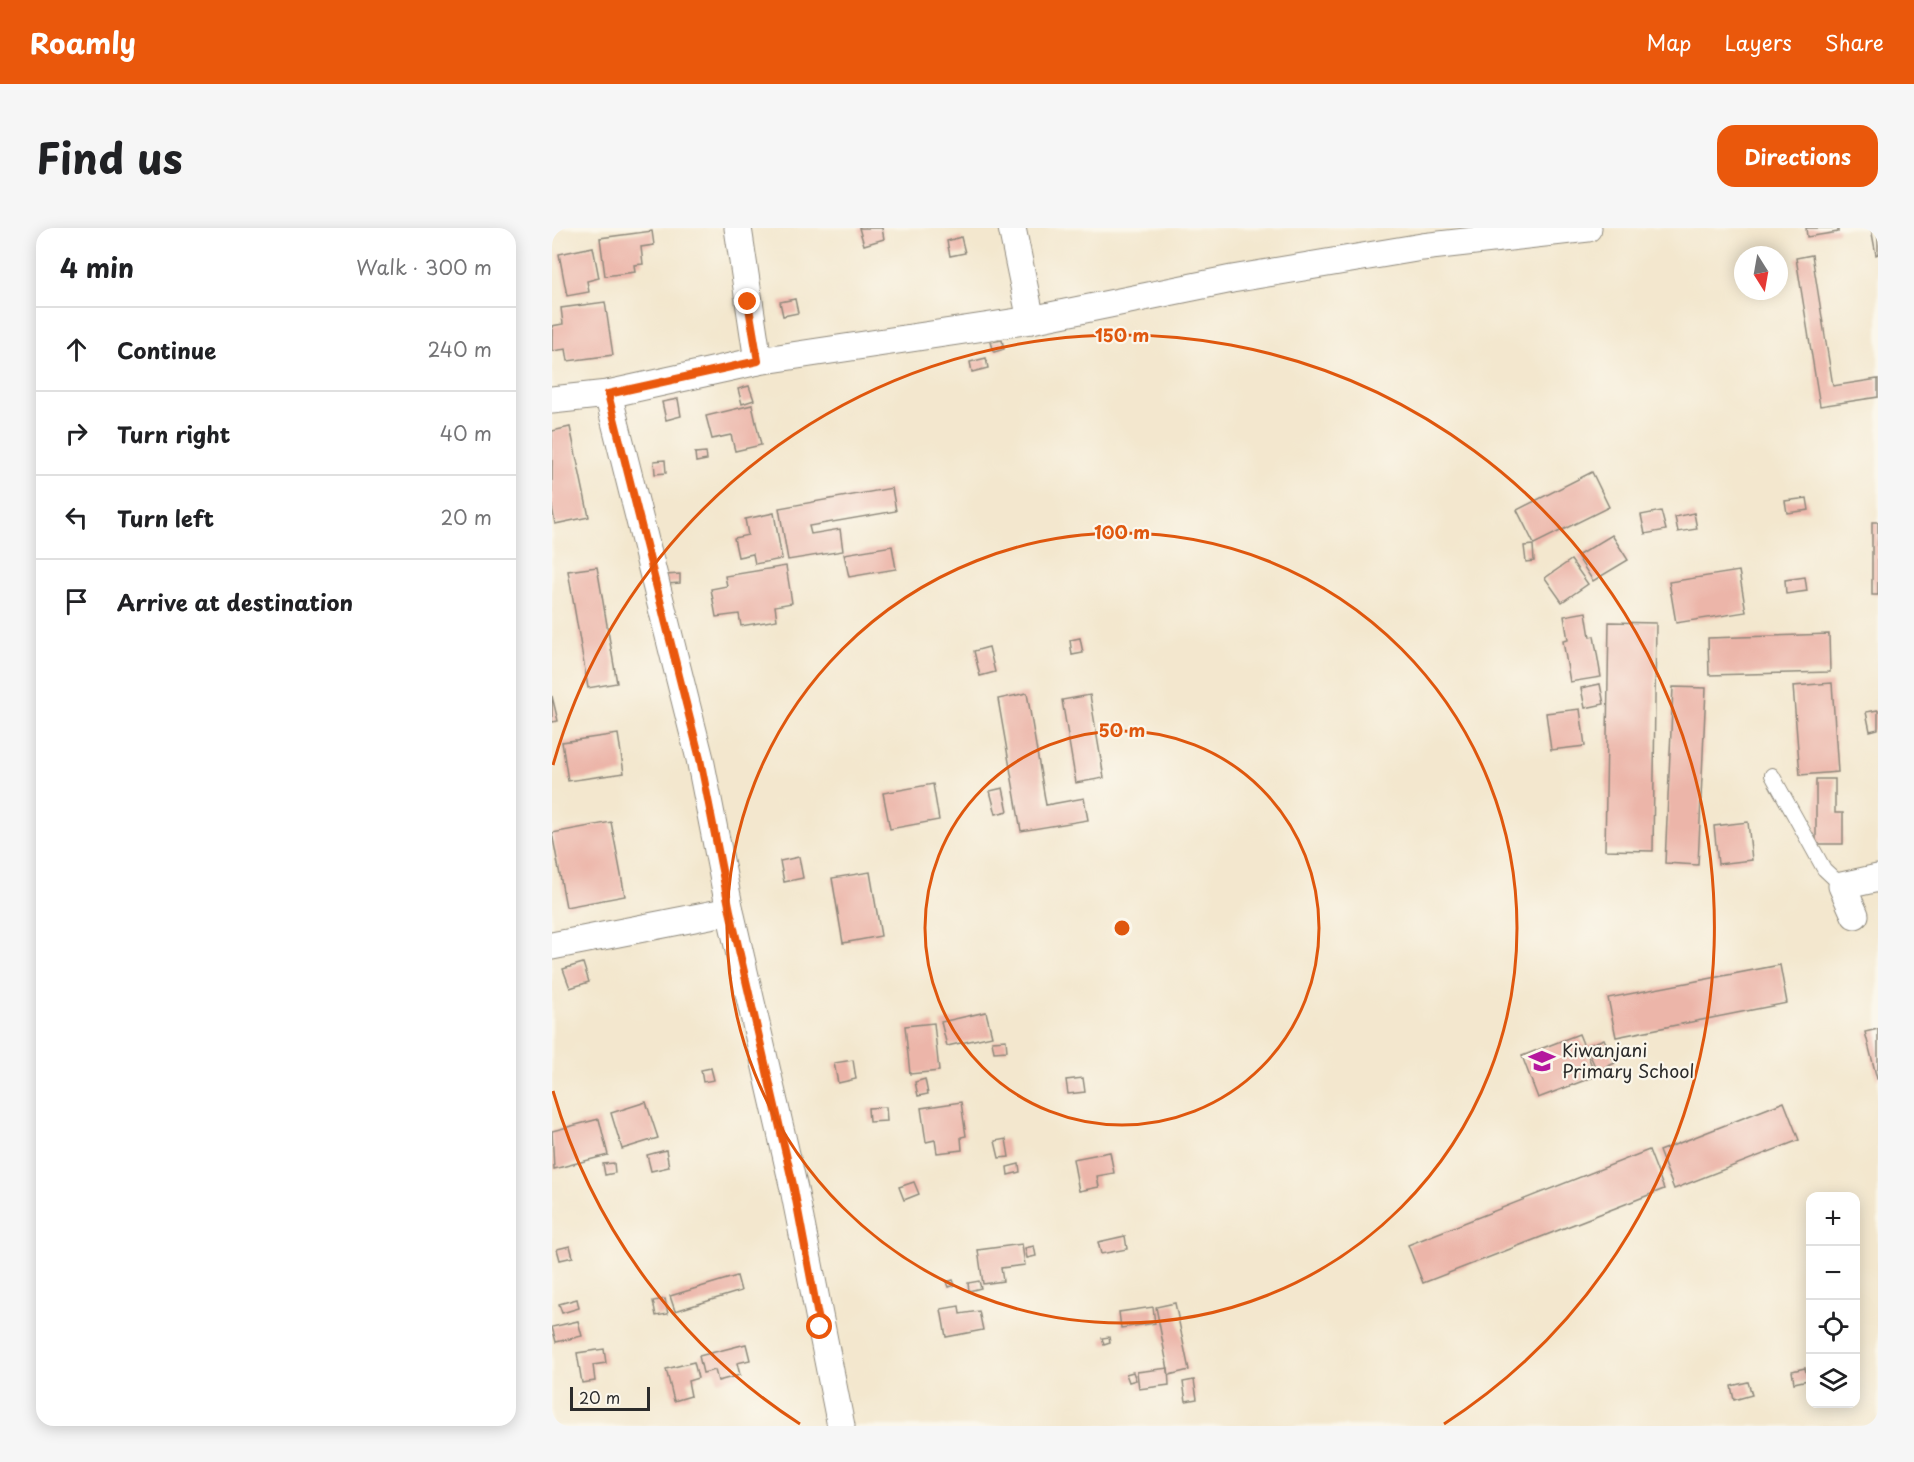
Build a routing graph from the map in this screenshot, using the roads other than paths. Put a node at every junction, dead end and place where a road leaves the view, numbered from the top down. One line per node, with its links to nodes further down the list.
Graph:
1 (738, 228): 5 (street)
2 (1012, 228): 4 (street)
3 (1588, 228): 4 (street)
4 (1031, 320): 5 (street)
5 (758, 361): 6 (street)
6 (608, 394): 7 (street); 11 (street)
7 (552, 400)
8 (1772, 775): 10 (lane)
9 (1878, 878): 10 (street)
10 (1842, 886): 12 (street)
11 (730, 911): 13 (street); 14 (street)
12 (1855, 915)
13 (552, 946)
14 (841, 1426)

